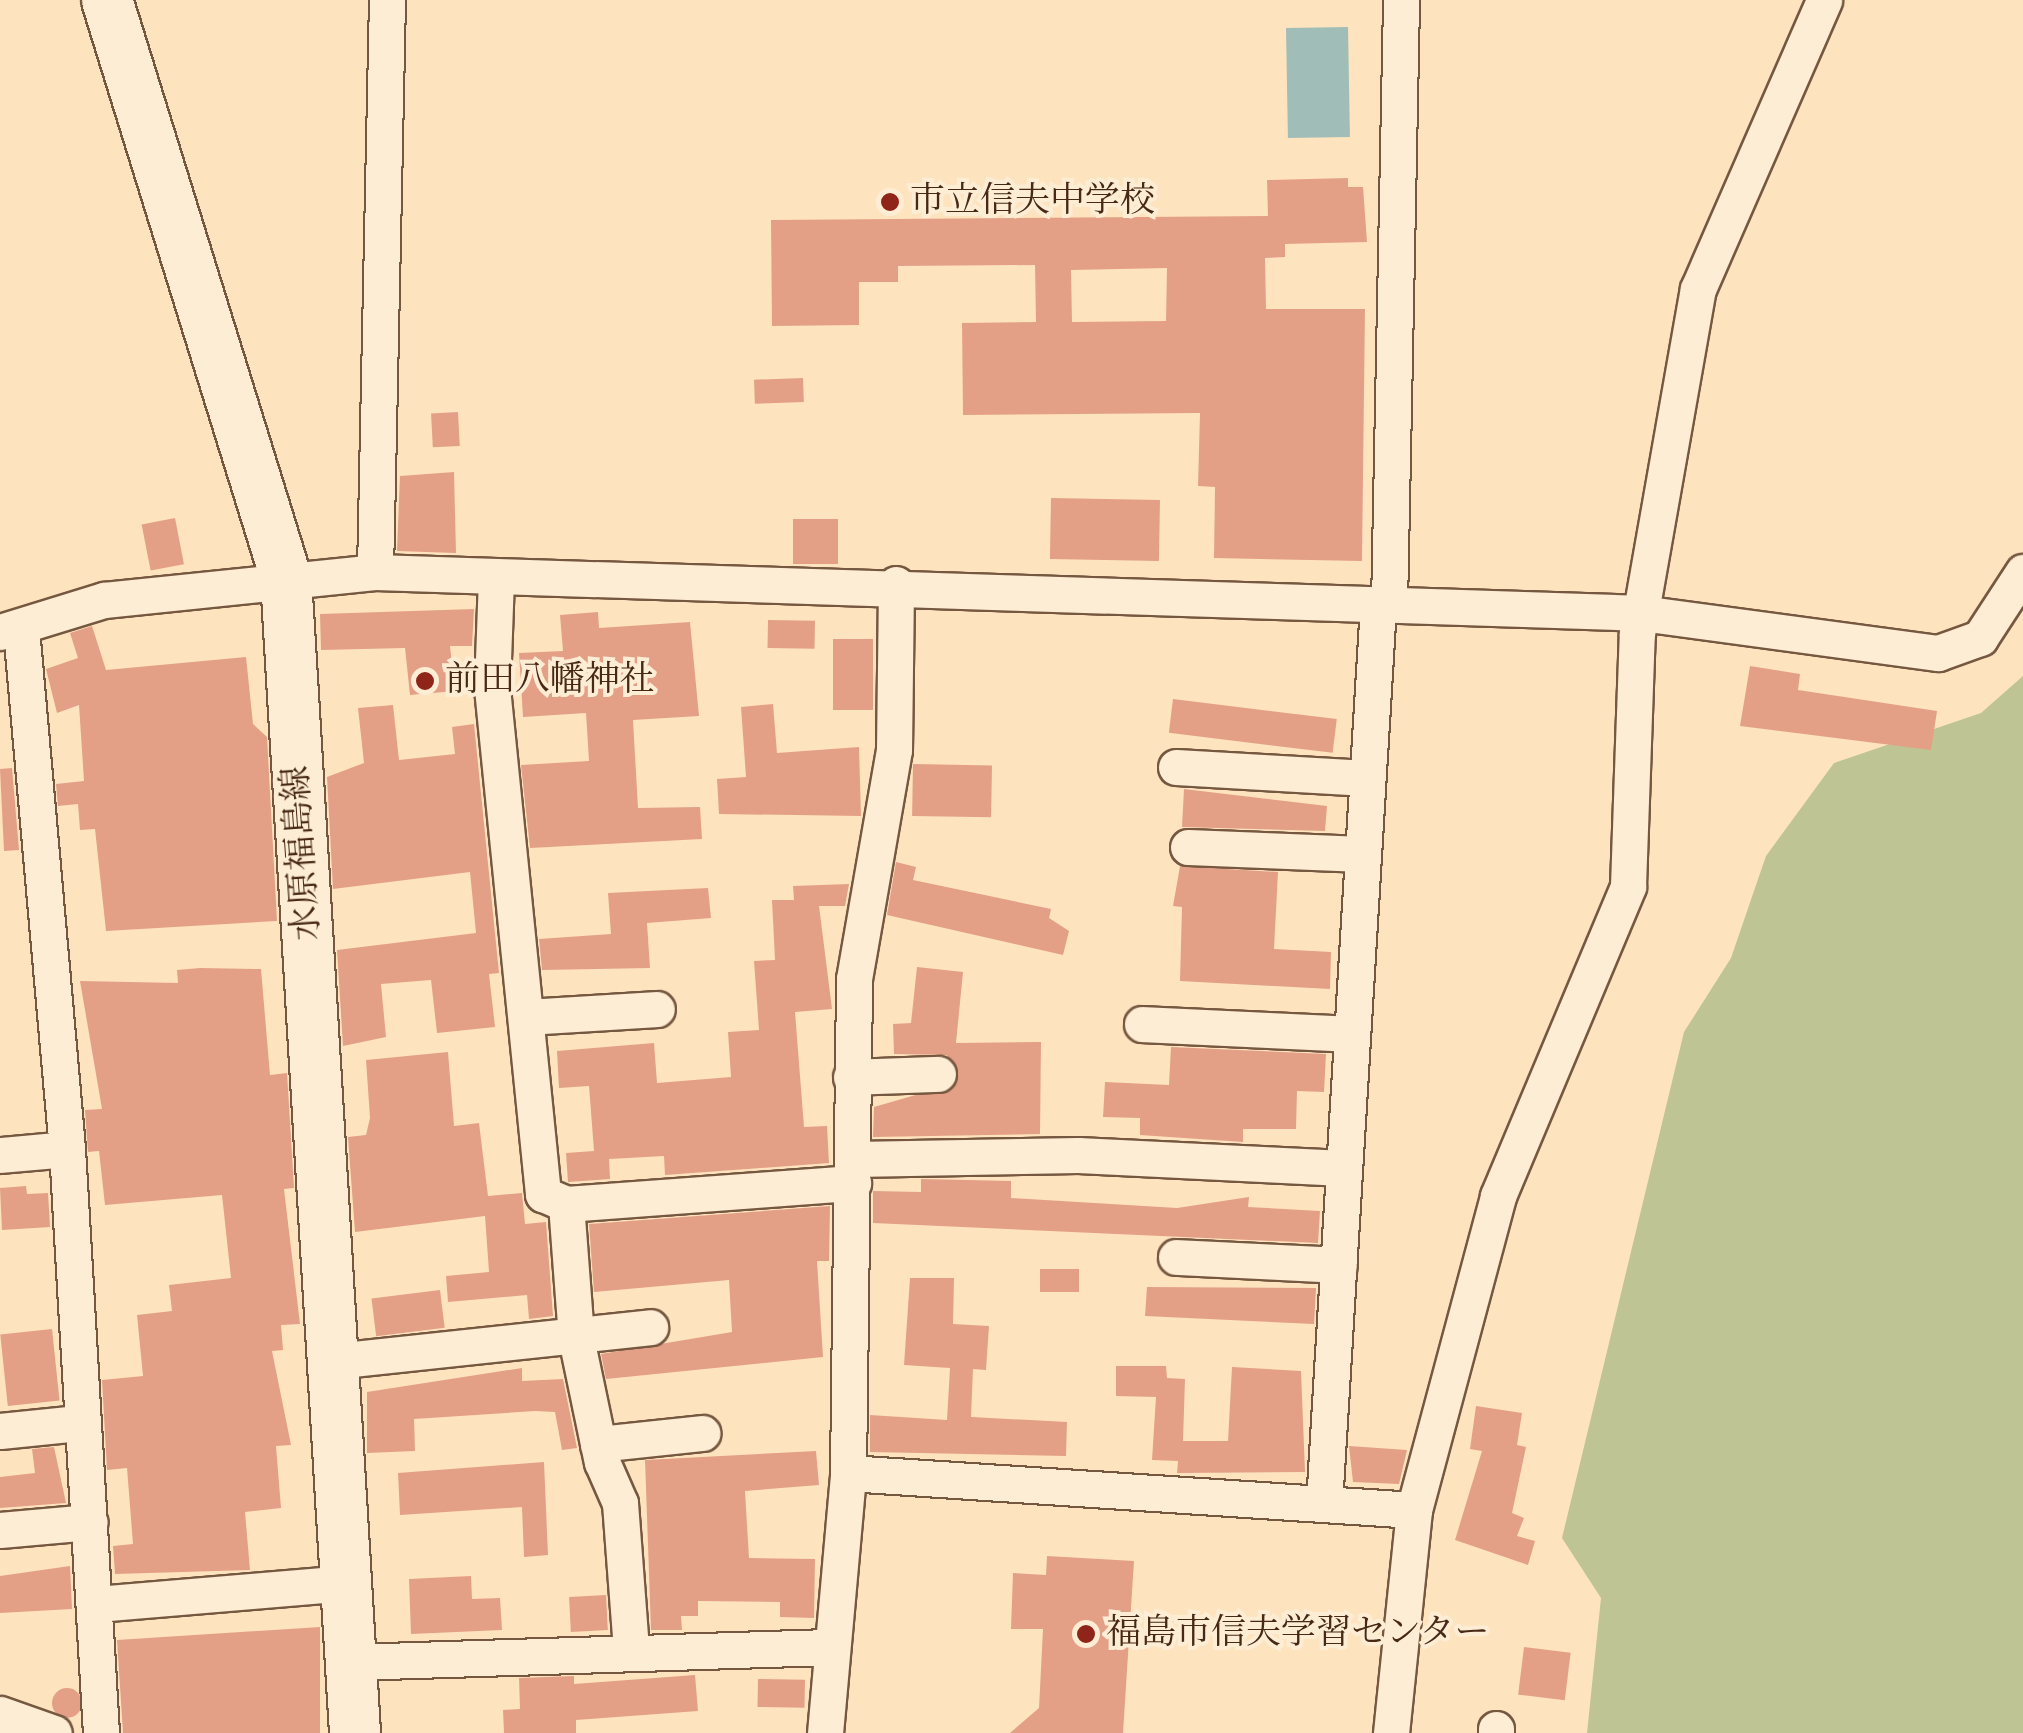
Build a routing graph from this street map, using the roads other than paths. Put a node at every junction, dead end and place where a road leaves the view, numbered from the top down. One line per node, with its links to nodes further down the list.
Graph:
1 (107, 0): 7 (main road, 水原福島線)
2 (386, 0): 5 (street)
3 (1400, 0): 10 (street)
4 (1824, 0): 11 (street)
5 (374, 572): 7 (street); 8 (street)
6 (2023, 572): 11 (street)
7 (286, 578): 12 (street); 32 (main road, 水原福島線)
8 (496, 578): 9 (street); 18 (street)
9 (896, 584): 10 (street); 22 (street)
10 (1383, 605): 11 (street); 14 (street)
11 (1641, 613): 39 (street)
12 (11, 631): 23 (street)
13 (1176, 767): 14 (street)
14 (1368, 778): 16 (street)
15 (1188, 846): 16 (street)
16 (1363, 854): 20 (street)
17 (657, 1009): 18 (street)
18 (527, 1018): 27 (street)
19 (1142, 1024): 20 (street)
20 (1352, 1034): 25 (street)
21 (938, 1074): 22 (street)
22 (851, 1077): 26 (street)
23 (66, 1150): 24 (street); 33 (street)
24 (0, 1155)
25 (1344, 1168): 26 (street); 29 (street)
26 (853, 1171): 27 (street); 37 (street)
27 (566, 1204): 31 (street)
28 (1176, 1257): 29 (street)
29 (1338, 1266): 38 (street)
30 (650, 1327): 31 (street)
31 (576, 1338): 32 (street); 36 (street)
32 (334, 1361): 42 (main road, 水原福島線)
33 (79, 1423): 34 (street); 40 (street)
34 (0, 1431)
35 (702, 1433): 36 (street)
36 (598, 1444): 45 (street)
37 (848, 1473): 38 (street); 44 (street)
38 (1324, 1504): 39 (street)
39 (1414, 1510): 52 (street)
40 (90, 1522): 41 (street); 43 (street)
41 (0, 1530)
42 (346, 1582): 43 (street); 46 (main road, 水原福島線)
43 (96, 1604): 49 (street)
44 (831, 1647): 45 (street); 51 (street)
45 (631, 1650): 46 (street)
46 (352, 1662): 50 (main road, 水原福島線)
47 (0, 1714): 48 (street)
48 (54, 1733)
49 (101, 1733)
50 (355, 1733)
51 (825, 1733)
52 (1390, 1733)

